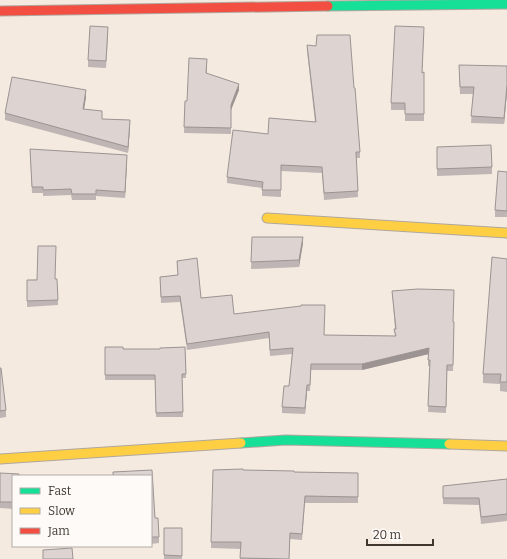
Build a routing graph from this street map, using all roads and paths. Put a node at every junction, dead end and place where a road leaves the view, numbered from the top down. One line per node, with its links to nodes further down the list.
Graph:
1 (507, 4): 2 (street)
2 (0, 11)
3 (266, 218): 4 (street)
4 (507, 233)
5 (507, 446): 6 (street)
6 (0, 459)

